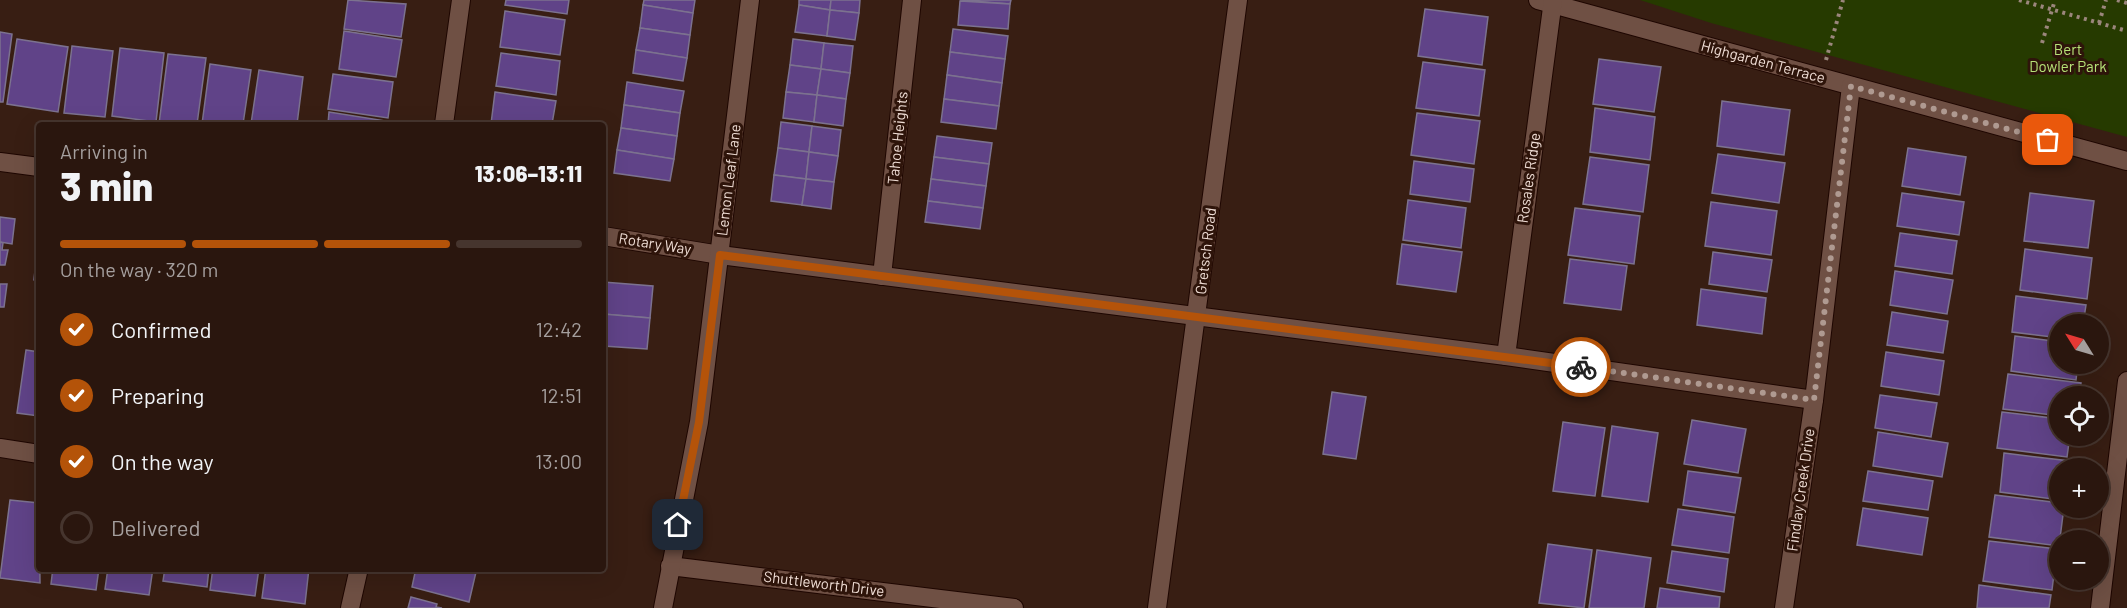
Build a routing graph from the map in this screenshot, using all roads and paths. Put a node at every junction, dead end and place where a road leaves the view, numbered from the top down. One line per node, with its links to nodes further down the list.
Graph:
1 (460, 0): 18 (street)
2 (750, 0): 23 (street, Lemon Leaf Lane)
3 (912, 0): 24 (street, Tahoe Heights)
4 (1238, 0): 25 (street, Gretsch Road)
5 (1843, 0): 16 (path)
6 (2019, 0): 12 (path)
7 (2055, 0): 12 (path)
8 (2106, 0): 13 (path)
9 (2117, 0): 11 (path)
10 (1548, 1): 16 (street, Highgarden Terrace); 26 (street, Rosales Ridge)
11 (2127, 3)
12 (2052, 9): 13 (path); 15 (path)
13 (2099, 23): 14 (path)
14 (2127, 31)
15 (2042, 43)
16 (1823, 79): 17 (street, Highgarden Terrace)
17 (1851, 86): 19 (street, Highgarden Terrace); 28 (street, Findlay Creek Drive)
18 (444, 122)
19 (2127, 161)
20 (0, 162): 21 (street)
21 (36, 167)
22 (606, 236): 23 (street, Rotary Way)
23 (720, 255): 24 (street, Rotary Way); 31 (street, Lemon Leaf Lane)
24 (882, 276): 25 (street, Rotary Way)
25 (1198, 318): 26 (street, Rotary Way); 36 (street, Gretsch Road)
26 (1506, 356): 28 (street, Rotary Way)
27 (2127, 381): 38 (street)
28 (1814, 400): 37 (street, Findlay Creek Drive)
29 (0, 448): 30 (street)
30 (36, 454)
31 (670, 566): 34 (street, Lemon Leaf Lane); 35 (street, Shuttleworth Drive)
32 (358, 572): 33 (street)
33 (350, 608)
34 (663, 608)
35 (1014, 608)
36 (1157, 608)
37 (1784, 608)
38 (2100, 608)

